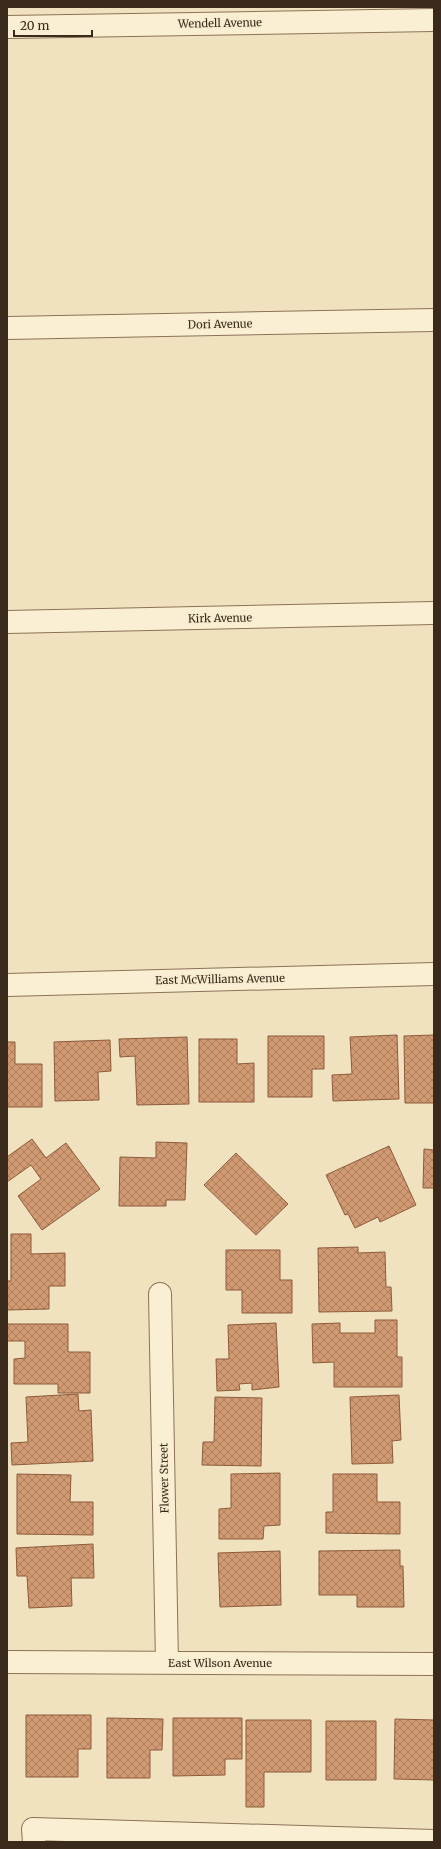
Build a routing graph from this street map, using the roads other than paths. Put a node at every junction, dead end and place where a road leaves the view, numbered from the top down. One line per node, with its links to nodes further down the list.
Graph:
1 (434, 20): 2 (street, Wendell Avenue)
2 (7, 27)
3 (434, 320): 4 (street, Dori Avenue)
4 (7, 328)
5 (434, 613): 6 (street, Kirk Avenue)
6 (7, 622)
7 (434, 974): 8 (street, East McWilliams Avenue)
8 (7, 985)
9 (160, 1294): 11 (street, Flower Street)
10 (7, 1662): 11 (street, East Wilson Avenue)
11 (167, 1663): 12 (street, East Wilson Avenue)
12 (434, 1664)
13 (404, 1841): 14 (street); 15 (street)
14 (434, 1841)
15 (34, 1842)

